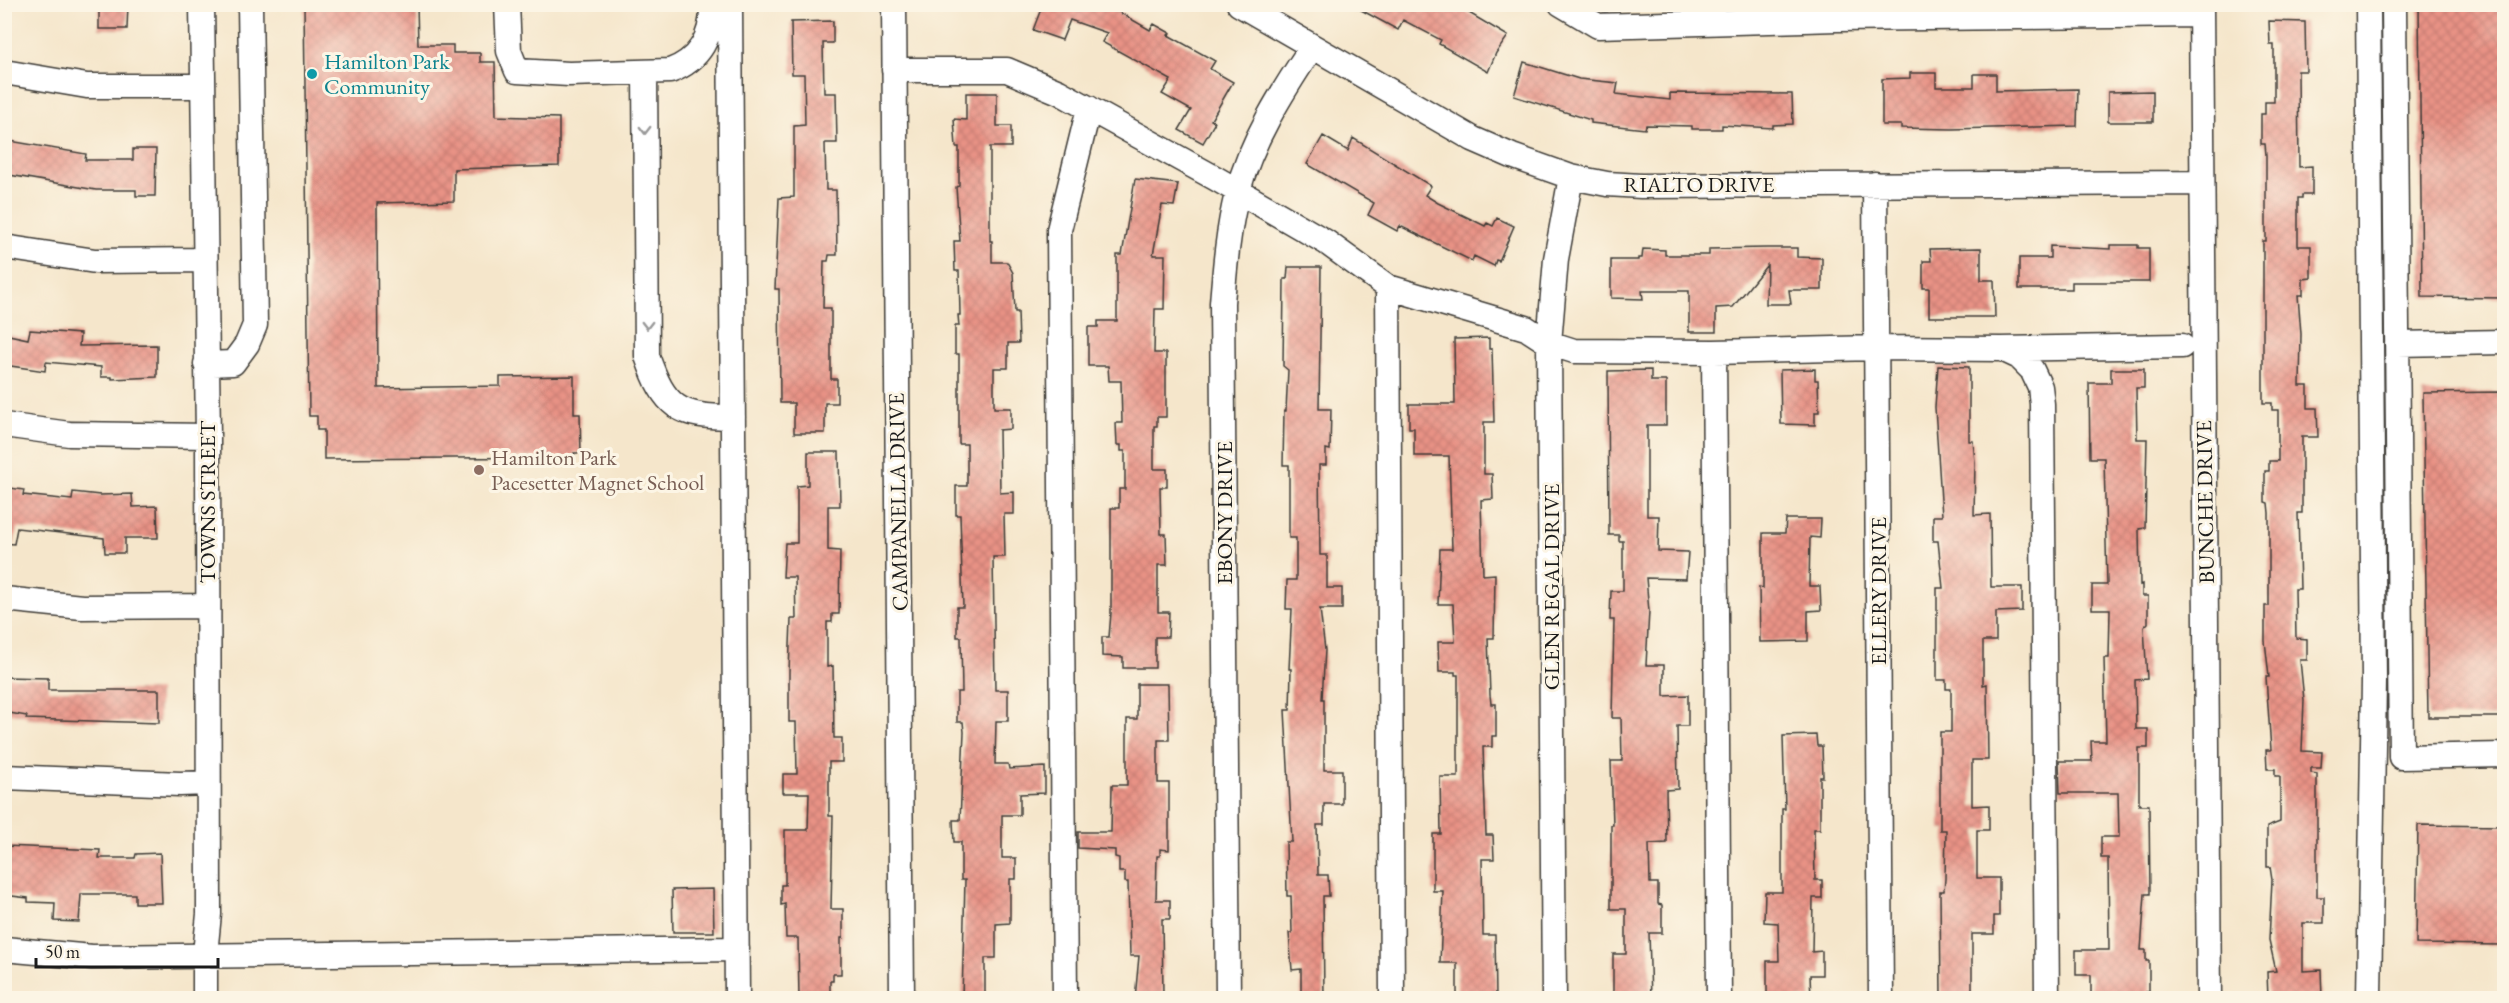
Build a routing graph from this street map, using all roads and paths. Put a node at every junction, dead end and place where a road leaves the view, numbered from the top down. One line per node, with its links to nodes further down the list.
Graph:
1 (202, 4): 18 (street, TOWNS STREET)
2 (250, 4): 34 (street)
3 (507, 4): 17 (street)
4 (712, 4): 13 (street)
5 (730, 4): 14 (street)
6 (894, 4): 15 (street, CAMPANELLA DRIVE)
7 (1239, 4): 12 (street, RIALTO DRIVE)
8 (1561, 4): 11 (street)
9 (2368, 4): 57 (street)
10 (2394, 4): 29 (street)
11 (2201, 10): 21 (street, BUNCHE DRIVE)
12 (1312, 47): 20 (street, RIALTO DRIVE); 23 (street, EBONY DRIVE)
13 (692, 59): 14 (street); 17 (street)
14 (730, 59): 35 (street)
15 (894, 70): 19 (street); 48 (street, CAMPANELLA DRIVE)
16 (4, 72): 18 (street)
17 (645, 72): 35 (street, one-way to 35)
18 (202, 86): 25 (street, TOWNS STREET)
19 (1089, 108): 23 (street); 49 (street)
20 (1570, 177): 22 (street, RIALTO DRIVE); 28 (street, GLEN REGAL DRIVE)
21 (2202, 183): 22 (street, RIALTO DRIVE); 56 (street, BUNCHE DRIVE)
22 (1875, 184): 31 (street, ELLERY DRIVE)
23 (1238, 192): 26 (street); 50 (street, EBONY DRIVE)
24 (4, 247): 25 (street)
25 (205, 260): 34 (street, TOWNS STREET)
26 (1388, 287): 28 (street); 51 (street)
27 (2505, 342): 29 (street)
28 (1549, 343): 33 (street); 52 (street, GLEN REGAL DRIVE)
29 (2397, 344): 40 (street)
30 (2182, 346): 32 (street)
31 (1876, 348): 32 (street); 33 (street); 54 (street, ELLERY DRIVE)
32 (2002, 349): 55 (street)
33 (1714, 352): 53 (street)
34 (206, 364): 37 (street, TOWNS STREET)
35 (733, 417): 44 (street)
36 (4, 425): 37 (street)
37 (208, 436): 39 (street, TOWNS STREET)
38 (4, 599): 39 (street)
39 (208, 606): 42 (street, TOWNS STREET)
40 (2505, 755)
41 (4, 777): 42 (street)
42 (208, 783): 45 (street, TOWNS STREET)
43 (4, 949): 45 (street)
44 (737, 949): 45 (street); 47 (street)
45 (205, 954): 46 (street, TOWNS STREET)
46 (205, 999)
47 (737, 999)
48 (902, 999)
49 (1065, 999)
50 (1228, 999)
51 (1392, 999)
52 (1554, 999)
53 (1719, 999)
54 (1881, 999)
55 (2047, 999)
56 (2209, 999)
57 (2369, 999)

